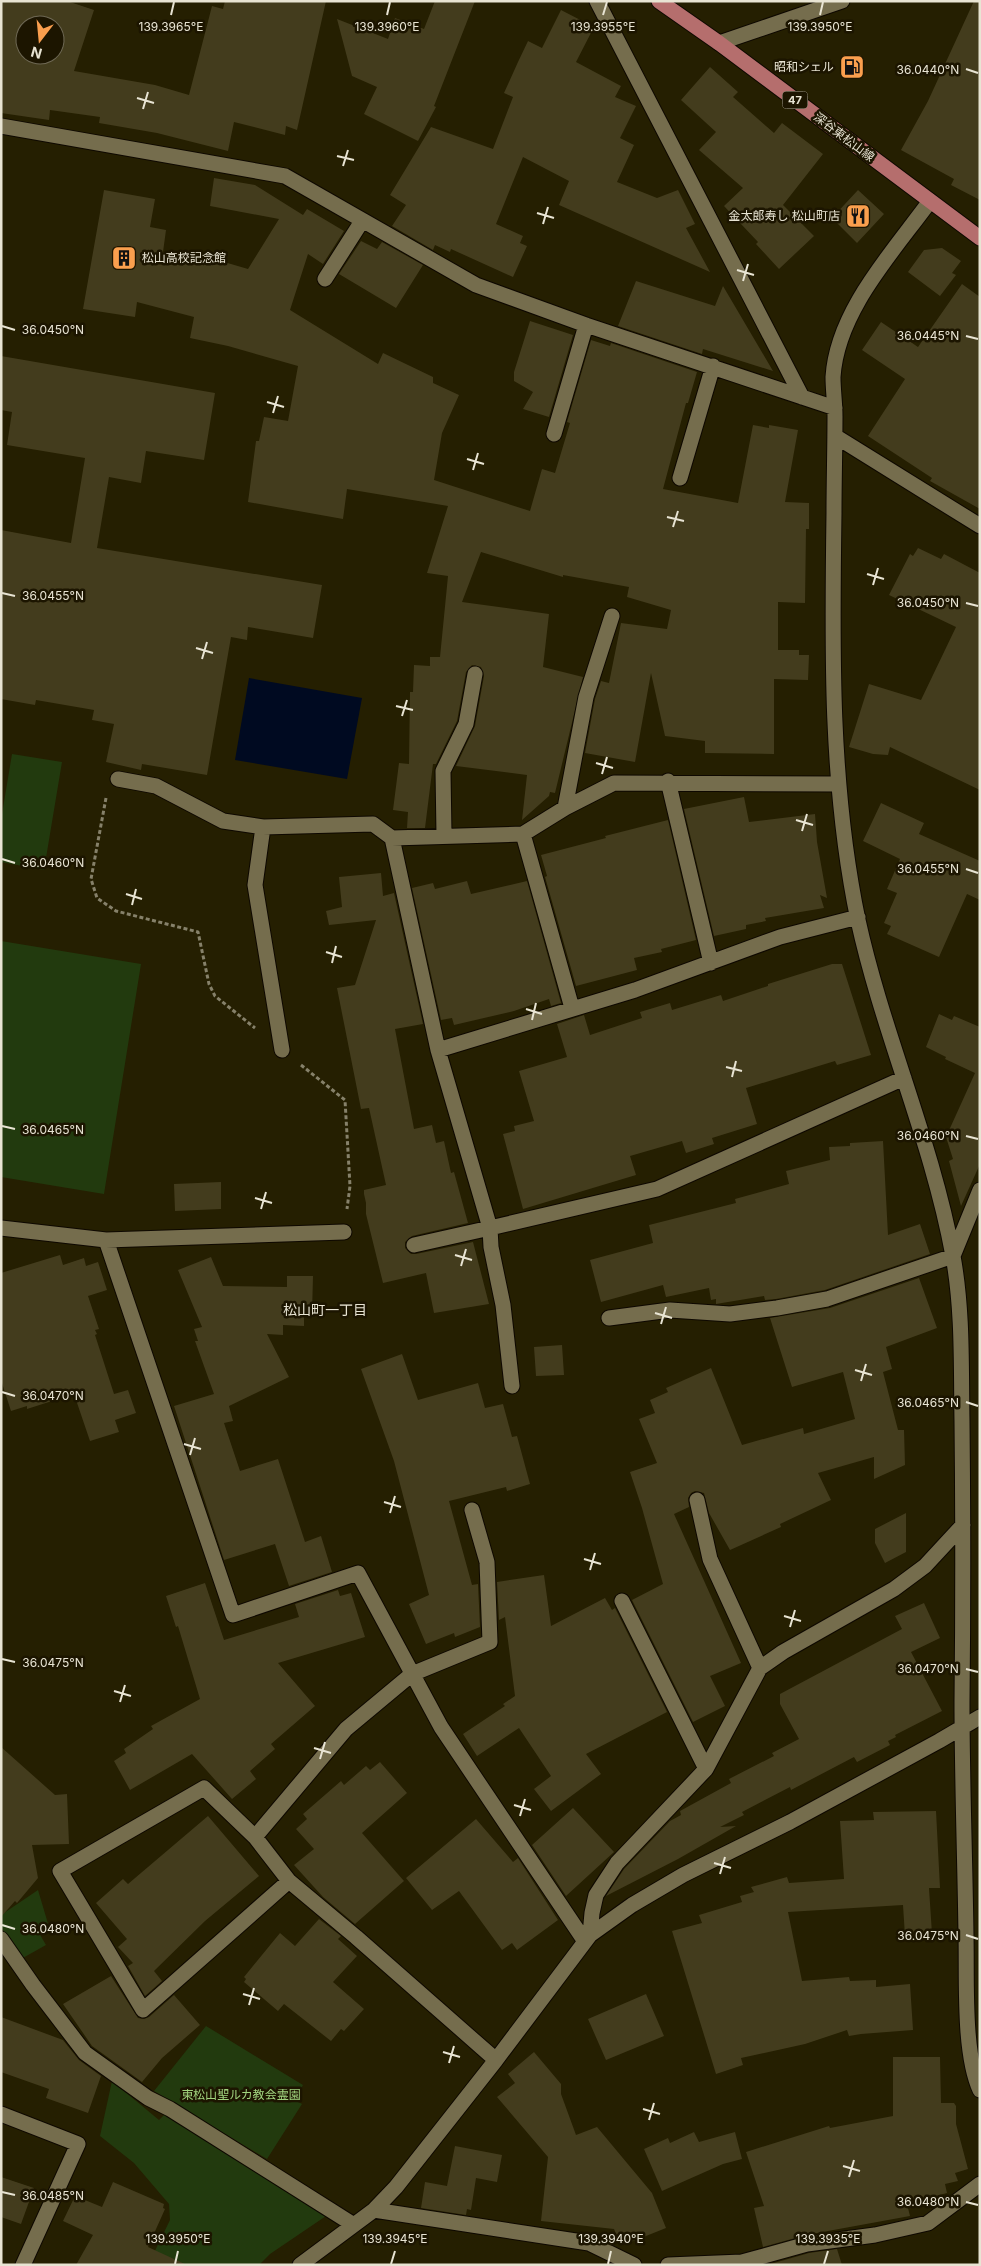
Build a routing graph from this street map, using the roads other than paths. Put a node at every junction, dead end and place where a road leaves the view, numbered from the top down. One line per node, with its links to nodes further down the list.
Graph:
1 (597, 1): 12 (street)
2 (659, 1): 4 (main road, 深谷東松山線 / 47)
3 (842, 1): 4 (street)
4 (719, 43): 6 (main road, 深谷東松山線 / 47)
5 (1, 126): 7 (street)
6 (930, 201): 8 (main road, 深谷東松山線 / 47); 13 (street)
7 (362, 221): 9 (street); 10 (street)
8 (980, 238)
9 (325, 279)
10 (586, 325): 11 (street); 14 (street)
11 (713, 366): 12 (street); 16 (street)
12 (802, 397): 13 (street)
13 (835, 408): 15 (street)
14 (554, 434)
15 (835, 436): 17 (street); 22 (street)
16 (680, 478)
17 (980, 526)
18 (612, 616): 23 (street)
19 (475, 674): 26 (street)
20 (118, 779): 24 (street)
21 (668, 781): 22 (street); 23 (street); 29 (street)
22 (838, 784): 28 (street)
23 (565, 808): 25 (street)
24 (263, 827): 27 (street); 31 (street)
25 (523, 834): 26 (street); 30 (street)
26 (444, 835): 27 (street)
27 (392, 838): 32 (street)
28 (858, 917): 29 (street); 33 (street)
29 (712, 963): 30 (street)
30 (572, 1008): 32 (street)
31 (282, 1050)
32 (438, 1050): 36 (street)
33 (904, 1078): 36 (street); 40 (street)
34 (980, 1190): 40 (street)
35 (1, 1228): 38 (street)
36 (490, 1228): 39 (street); 42 (street)
37 (344, 1232): 38 (street)
38 (106, 1240): 48 (street)
39 (414, 1245)
40 (953, 1256): 41 (street); 45 (street)
41 (609, 1318)
42 (512, 1386)
43 (698, 1500): 47 (street)
44 (472, 1510): 48 (street)
45 (963, 1525): 47 (street); 50 (street)
46 (622, 1601): 51 (street)
47 (760, 1668): 51 (street)
48 (412, 1674): 52 (street); 56 (street)
49 (980, 1717): 50 (street)
50 (962, 1728): 55 (street); 56 (street)
51 (706, 1769): 56 (street)
52 (254, 1837): 53 (street); 53 (street)
53 (289, 1881): 59 (street)
54 (980, 1897): 55 (street)
55 (966, 1906): 58 (street)
56 (587, 1938): 59 (street)
57 (1, 1939): 64 (street)
58 (975, 2039): 60 (street)
59 (496, 2060): 63 (street)
60 (980, 2090)
61 (1, 2114): 65 (street)
62 (980, 2184): 68 (street)
63 (374, 2210): 64 (street); 67 (street)
64 (354, 2225): 66 (street)
65 (23, 2265)
66 (300, 2265)
67 (634, 2265)
68 (668, 2265)

